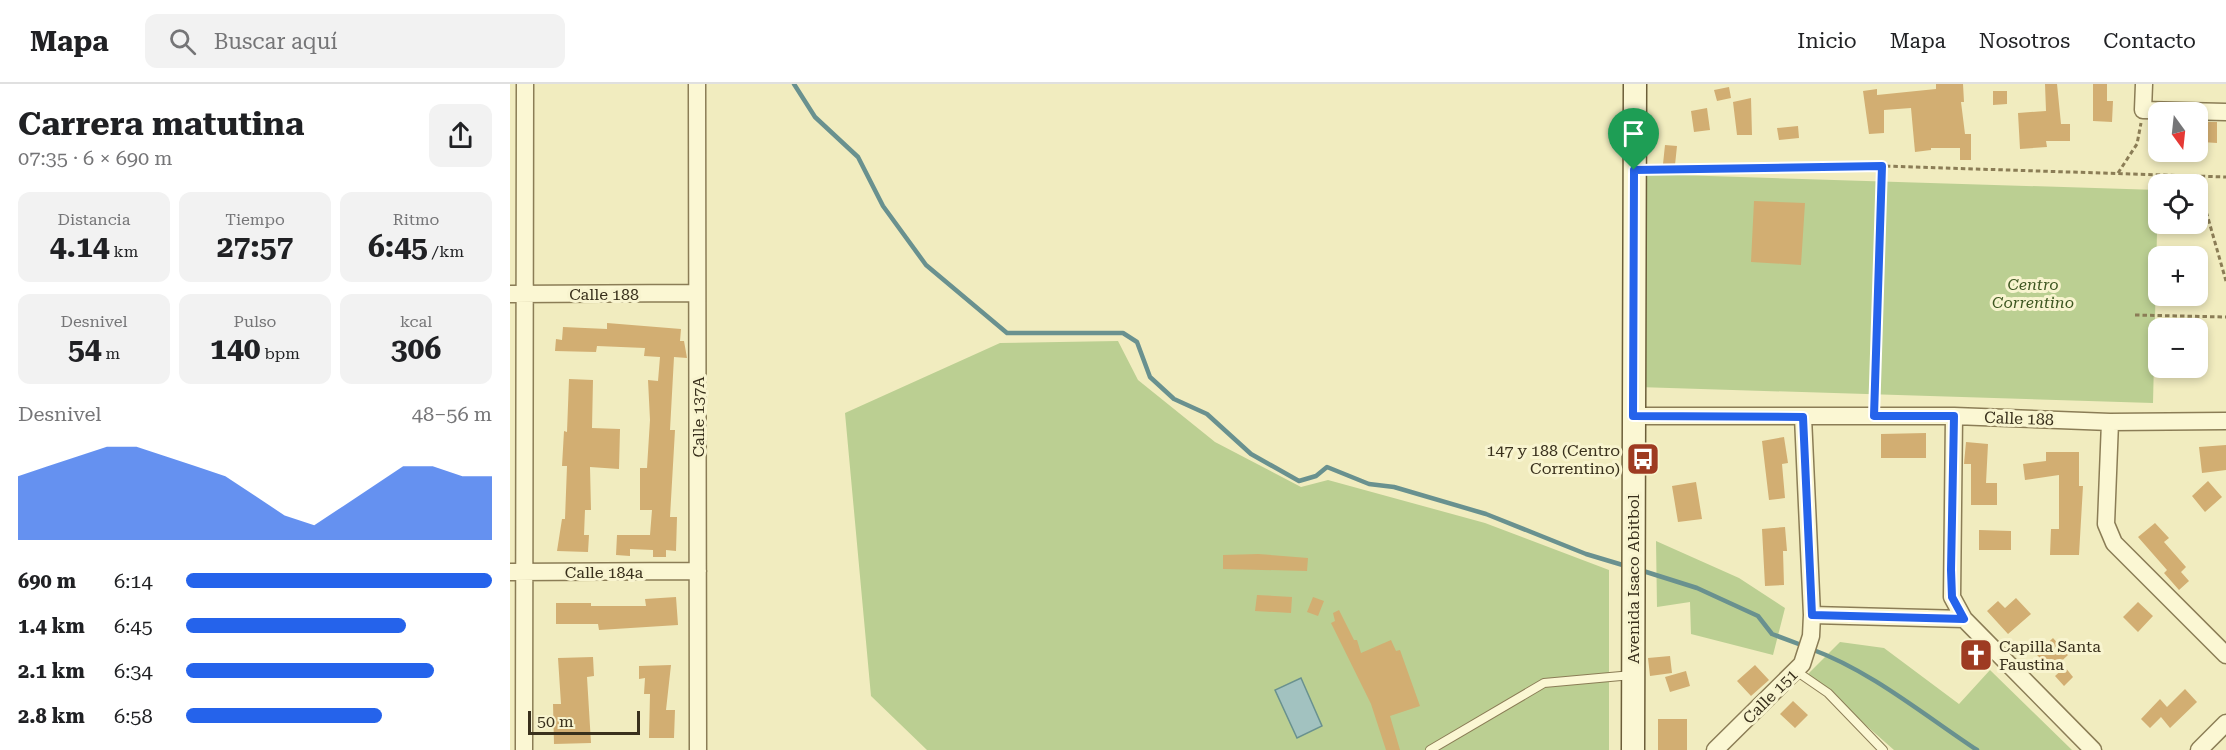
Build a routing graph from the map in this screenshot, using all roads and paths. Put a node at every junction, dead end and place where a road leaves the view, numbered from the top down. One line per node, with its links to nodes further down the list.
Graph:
1 (525, 84): 7 (street)
2 (697, 84): 16 (street, Calle 137A)
3 (1635, 84): 9 (main road, Avenida Isaco Abitbol)
4 (2144, 84): 5 (street)
5 (2143, 110): 6 (street); 10 (path)
6 (2226, 112)
7 (517, 144): 17 (street)
8 (1882, 166): 9 (path); 10 (path); 21 (path)
9 (1634, 170): 20 (main road, Avenida Isaco Abitbol)
10 (2117, 174): 11 (path)
11 (2148, 175)
12 (2208, 176): 13 (path)
13 (2226, 177)
14 (2208, 218): 15 (path)
15 (2226, 280)
16 (697, 293): 17 (street, Calle 188); 26 (street, Calle 137A)
17 (517, 294): 27 (street)
18 (2135, 315): 19 (path)
19 (2226, 317)
20 (1633, 416): 23 (street, Calle 188); 32 (main road, Avenida Isaco Abitbol)
21 (1874, 416): 22 (street, Calle 188); 23 (street, Calle 188)
22 (1954, 416): 24 (street, Calle 188); 29 (street)
23 (1803, 417): 28 (street, Calle 151)
24 (2110, 422): 25 (street, Calle 188); 30 (street)
25 (2226, 422)
26 (698, 571): 27 (street, Calle 184a); 35 (street, Calle 137A)
27 (517, 572): 34 (street)
28 (1812, 615): 29 (street); 31 (street, Calle 151)
29 (1964, 619): 40 (street)
30 (2226, 655)
31 (1799, 667): 38 (street, Calle 151); 39 (lane)
32 (1633, 675): 36 (lane); 37 (main road, Avenida Isaco Abitbol)
33 (2226, 723): 41 (street)
34 (524, 750)
35 (698, 750)
36 (1431, 750)
37 (1633, 750)
38 (1715, 750)
39 (1883, 750)
40 (2093, 750)
41 (2199, 750)

